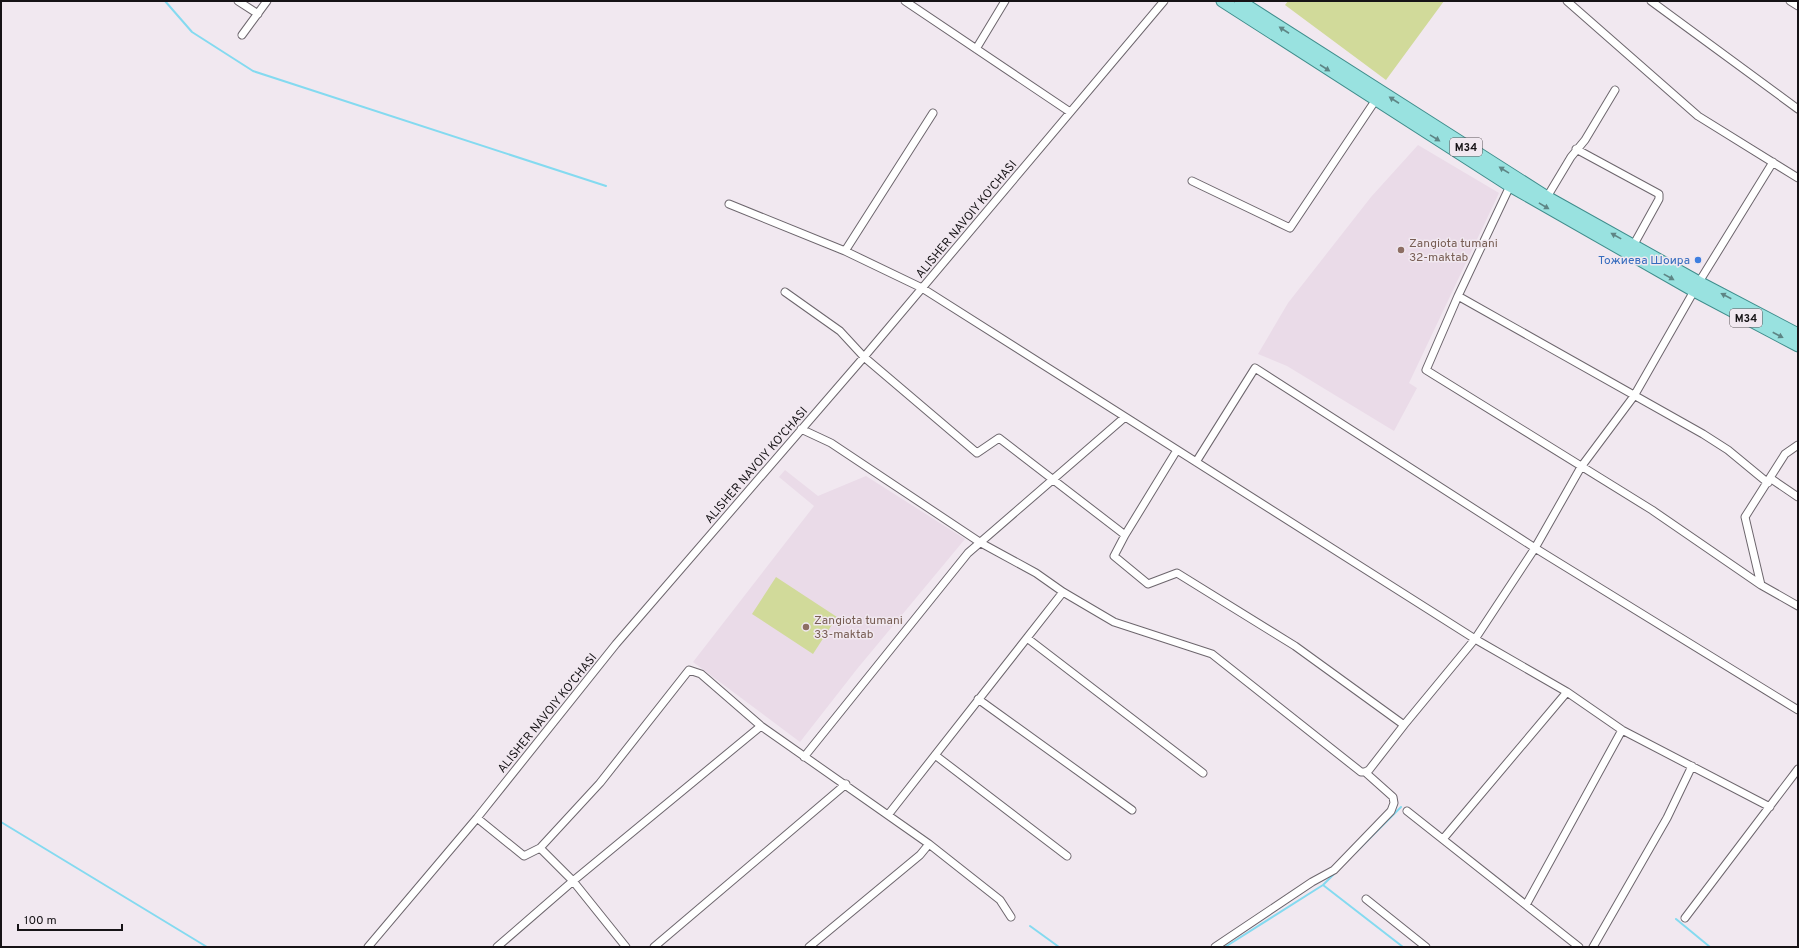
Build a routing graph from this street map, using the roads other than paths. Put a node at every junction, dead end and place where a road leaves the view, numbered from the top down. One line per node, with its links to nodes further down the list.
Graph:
1 (238, 1): 12 (street)
2 (268, 1): 12 (street)
3 (905, 1): 14 (street)
4 (1005, 1): 14 (street)
5 (1164, 1): 18 (street, ALISHER NAVOIY KO'CHASI)
6 (1222, 1): 16 (main road, M34, one-way to 16)
7 (1240, 1): 25 (main road, M34, one-way to 7)
8 (1567, 1): 21 (street)
9 (1651, 1): 17 (street)
10 (1790, 1): 11 (street)
11 (1798, 6)
12 (258, 14): 13 (street)
13 (242, 35)
14 (976, 49): 18 (street)
15 (1615, 90): 20 (street)
16 (1375, 101): 23 (street); 24 (main road, M34, one-way to 24)
17 (1798, 109)
18 (1070, 112): 30 (street, ALISHER NAVOIY KO'CHASI)
19 (933, 113): 28 (street)
20 (1576, 149): 25 (street); 27 (street)
21 (1773, 162): 22 (street); 29 (street)
22 (1798, 178)
23 (1192, 181)
24 (1510, 186): 29 (main road, M34, one-way to 29); 32 (street)
25 (1547, 197): 27 (main road, M34, one-way to 25)
26 (729, 204): 28 (street)
27 (1634, 246): 29 (main road, M34)
28 (845, 251): 30 (street)
29 (1696, 286): 33 (main road, M34, one-way to 29); 34 (main road, M34, one-way to 34); 36 (street)
30 (922, 288): 35 (street, ALISHER NAVOIY KO'CHASI); 37 (street)
31 (785, 292): 35 (street)
32 (1458, 296): 36 (street); 42 (street)
33 (1798, 334)
34 (1798, 346)
35 (864, 357): 38 (street, ALISHER NAVOIY KO'CHASI); 43 (street)
36 (1634, 396): 42 (street); 44 (street)
37 (1125, 417): 40 (street); 43 (street)
38 (801, 429): 47 (street); 71 (street, ALISHER NAVOIY KO'CHASI)
39 (1798, 445): 44 (street)
40 (1177, 450): 41 (street); 46 (street)
41 (1196, 462): 48 (street); 53 (street)
42 (1581, 467): 48 (street); 49 (street)
43 (1054, 480): 46 (street); 47 (street)
44 (1769, 481): 45 (street); 49 (street)
45 (1798, 497)
46 (1125, 535): 57 (street)
47 (981, 543): 50 (street); 61 (street)
48 (1535, 548): 53 (street); 56 (street)
49 (1761, 585): 51 (street)
50 (1063, 592): 52 (street); 64 (street)
51 (1798, 606)
52 (1027, 638): 55 (street); 65 (street)
53 (1475, 639): 54 (street); 57 (street)
54 (1567, 692): 59 (street); 72 (street)
55 (978, 699): 60 (street); 68 (street)
56 (1798, 710)
57 (1404, 725): 64 (street)
58 (761, 726): 61 (street); 74 (street); 76 (street)
59 (1622, 730): 62 (street); 78 (street)
60 (935, 755): 70 (street); 75 (street)
61 (804, 757): 66 (street)
62 (1692, 766): 67 (street); 89 (street)
63 (1798, 769): 67 (street)
64 (1365, 772): 86 (street)
65 (1203, 773)
66 (846, 784): 70 (street); 84 (street)
67 (1770, 807): 80 (street)
68 (1132, 810)
69 (1407, 811): 72 (street)
70 (888, 815): 73 (street)
71 (477, 818): 74 (street); 81 (street, ALISHER NAVOIY KO'CHASI)
72 (1443, 839): 78 (street)
73 (929, 844): 79 (street); 85 (street)
74 (540, 848): 76 (street)
75 (1067, 856)
76 (573, 881): 82 (street); 83 (street)
77 (1366, 899): 87 (street)
78 (1526, 905): 88 (street)
79 (1010, 917)
80 (1685, 918)
81 (368, 947)
82 (497, 947)
83 (626, 947)
84 (654, 947)
85 (809, 947)
86 (1215, 947)
87 (1426, 947)
88 (1579, 947)
89 (1593, 947)

